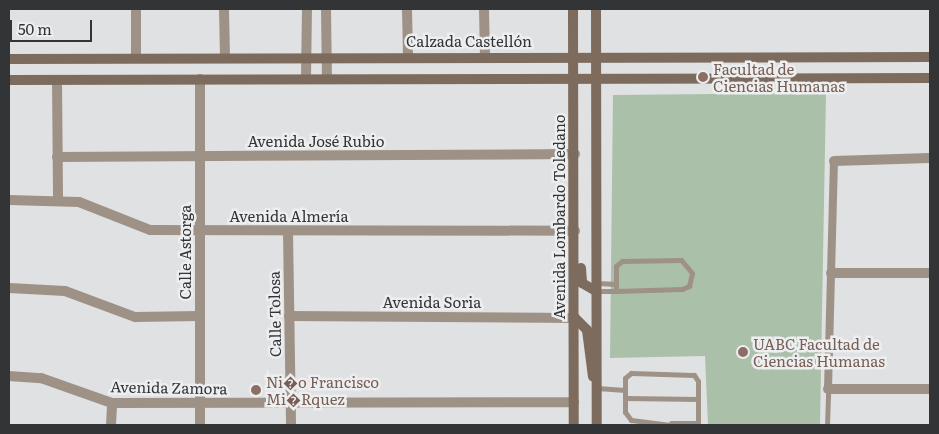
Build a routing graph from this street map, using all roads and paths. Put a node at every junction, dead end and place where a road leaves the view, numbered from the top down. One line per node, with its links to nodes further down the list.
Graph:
1 (136, 9): 17 (street)
2 (224, 9): 12 (street)
3 (307, 9): 13 (street)
4 (326, 9): 14 (street)
5 (407, 9): 9 (street)
6 (484, 9): 10 (street)
7 (573, 9): 11 (main road, Avenida Lombardo Toledano)
8 (596, 9): 15 (main road)
9 (408, 56): 10 (main road, Calzada Castellón); 14 (main road, Calzada Castellón)
10 (485, 56): 11 (main road, Calzada Castellón)
11 (573, 56): 15 (main road, Calzada Castellón); 21 (main road, Avenida Lombardo Toledano)
12 (224, 57): 13 (main road, Calzada Castellón); 17 (main road, Calzada Castellón)
13 (306, 57): 14 (main road, Calzada Castellón); 19 (street)
14 (326, 57): 20 (street)
15 (596, 57): 16 (main road, Calzada Castellón); 22 (main road)
16 (930, 57)
17 (136, 58): 18 (main road, Calzada Castellón)
18 (9, 59)
19 (306, 78): 20 (main road); 24 (main road)
20 (327, 78): 21 (main road)
21 (573, 78): 22 (main road); 27 (main road, Avenida Lombardo Toledano)
22 (596, 78): 23 (main road); 40 (main road)
23 (930, 78)
24 (200, 79): 26 (main road); 29 (street, Calle Astorga)
25 (9, 80): 26 (main road)
26 (57, 80): 28 (street)
27 (575, 154): 29 (street, Avenida José Rubio); 35 (main road, Avenida Lombardo Toledano)
28 (57, 156): 29 (street, Avenida José Rubio); 33 (street)
29 (201, 156): 34 (street, Calle Astorga)
30 (930, 158): 31 (street)
31 (834, 161): 37 (street)
32 (9, 200): 33 (street, Avenida Almería)
33 (58, 200): 34 (street, Avenida Almería)
34 (200, 231): 36 (street, Avenida Almería); 43 (street, Calle Astorga)
35 (575, 231): 36 (street, Avenida Almería); 40 (main road); 45 (main road, Avenida Lombardo Toledano)
36 (288, 232): 44 (street, Calle Tolosa)
37 (831, 273): 38 (street); 48 (street)
38 (930, 273)
39 (616, 284): 40 (lane); 42 (lane); 42 (lane)
40 (596, 287): 42 (lane); 47 (main road)
41 (9, 288): 43 (street)
42 (616, 291)
43 (199, 316): 55 (street, Calle Astorga)
44 (289, 316): 45 (street, Avenida Soria); 56 (street, Calle Tolosa)
45 (575, 318): 47 (main road); 53 (main road, Avenida Lombardo Toledano)
46 (9, 376): 54 (street, Avenida Zamora)
47 (596, 388): 50 (lane); 63 (main road)
48 (828, 389): 49 (street); 64 (lane)
49 (930, 389)
50 (625, 390): 51 (lane); 52 (lane)
51 (625, 398): 52 (lane); 57 (lane)
52 (698, 399): 58 (lane)
53 (574, 402): 56 (street, Avenida Zamora); 62 (main road, Avenida Lombardo Toledano)
54 (112, 403): 55 (street, Avenida Zamora); 59 (street)
55 (200, 403): 56 (street, Avenida Zamora); 60 (street, Calle Astorga)
56 (290, 403): 61 (street, Calle Tolosa)
57 (671, 424): 58 (lane)
58 (698, 424)
59 (111, 425)
60 (200, 425)
61 (291, 425)
62 (574, 425)
63 (597, 425)
64 (827, 425)

